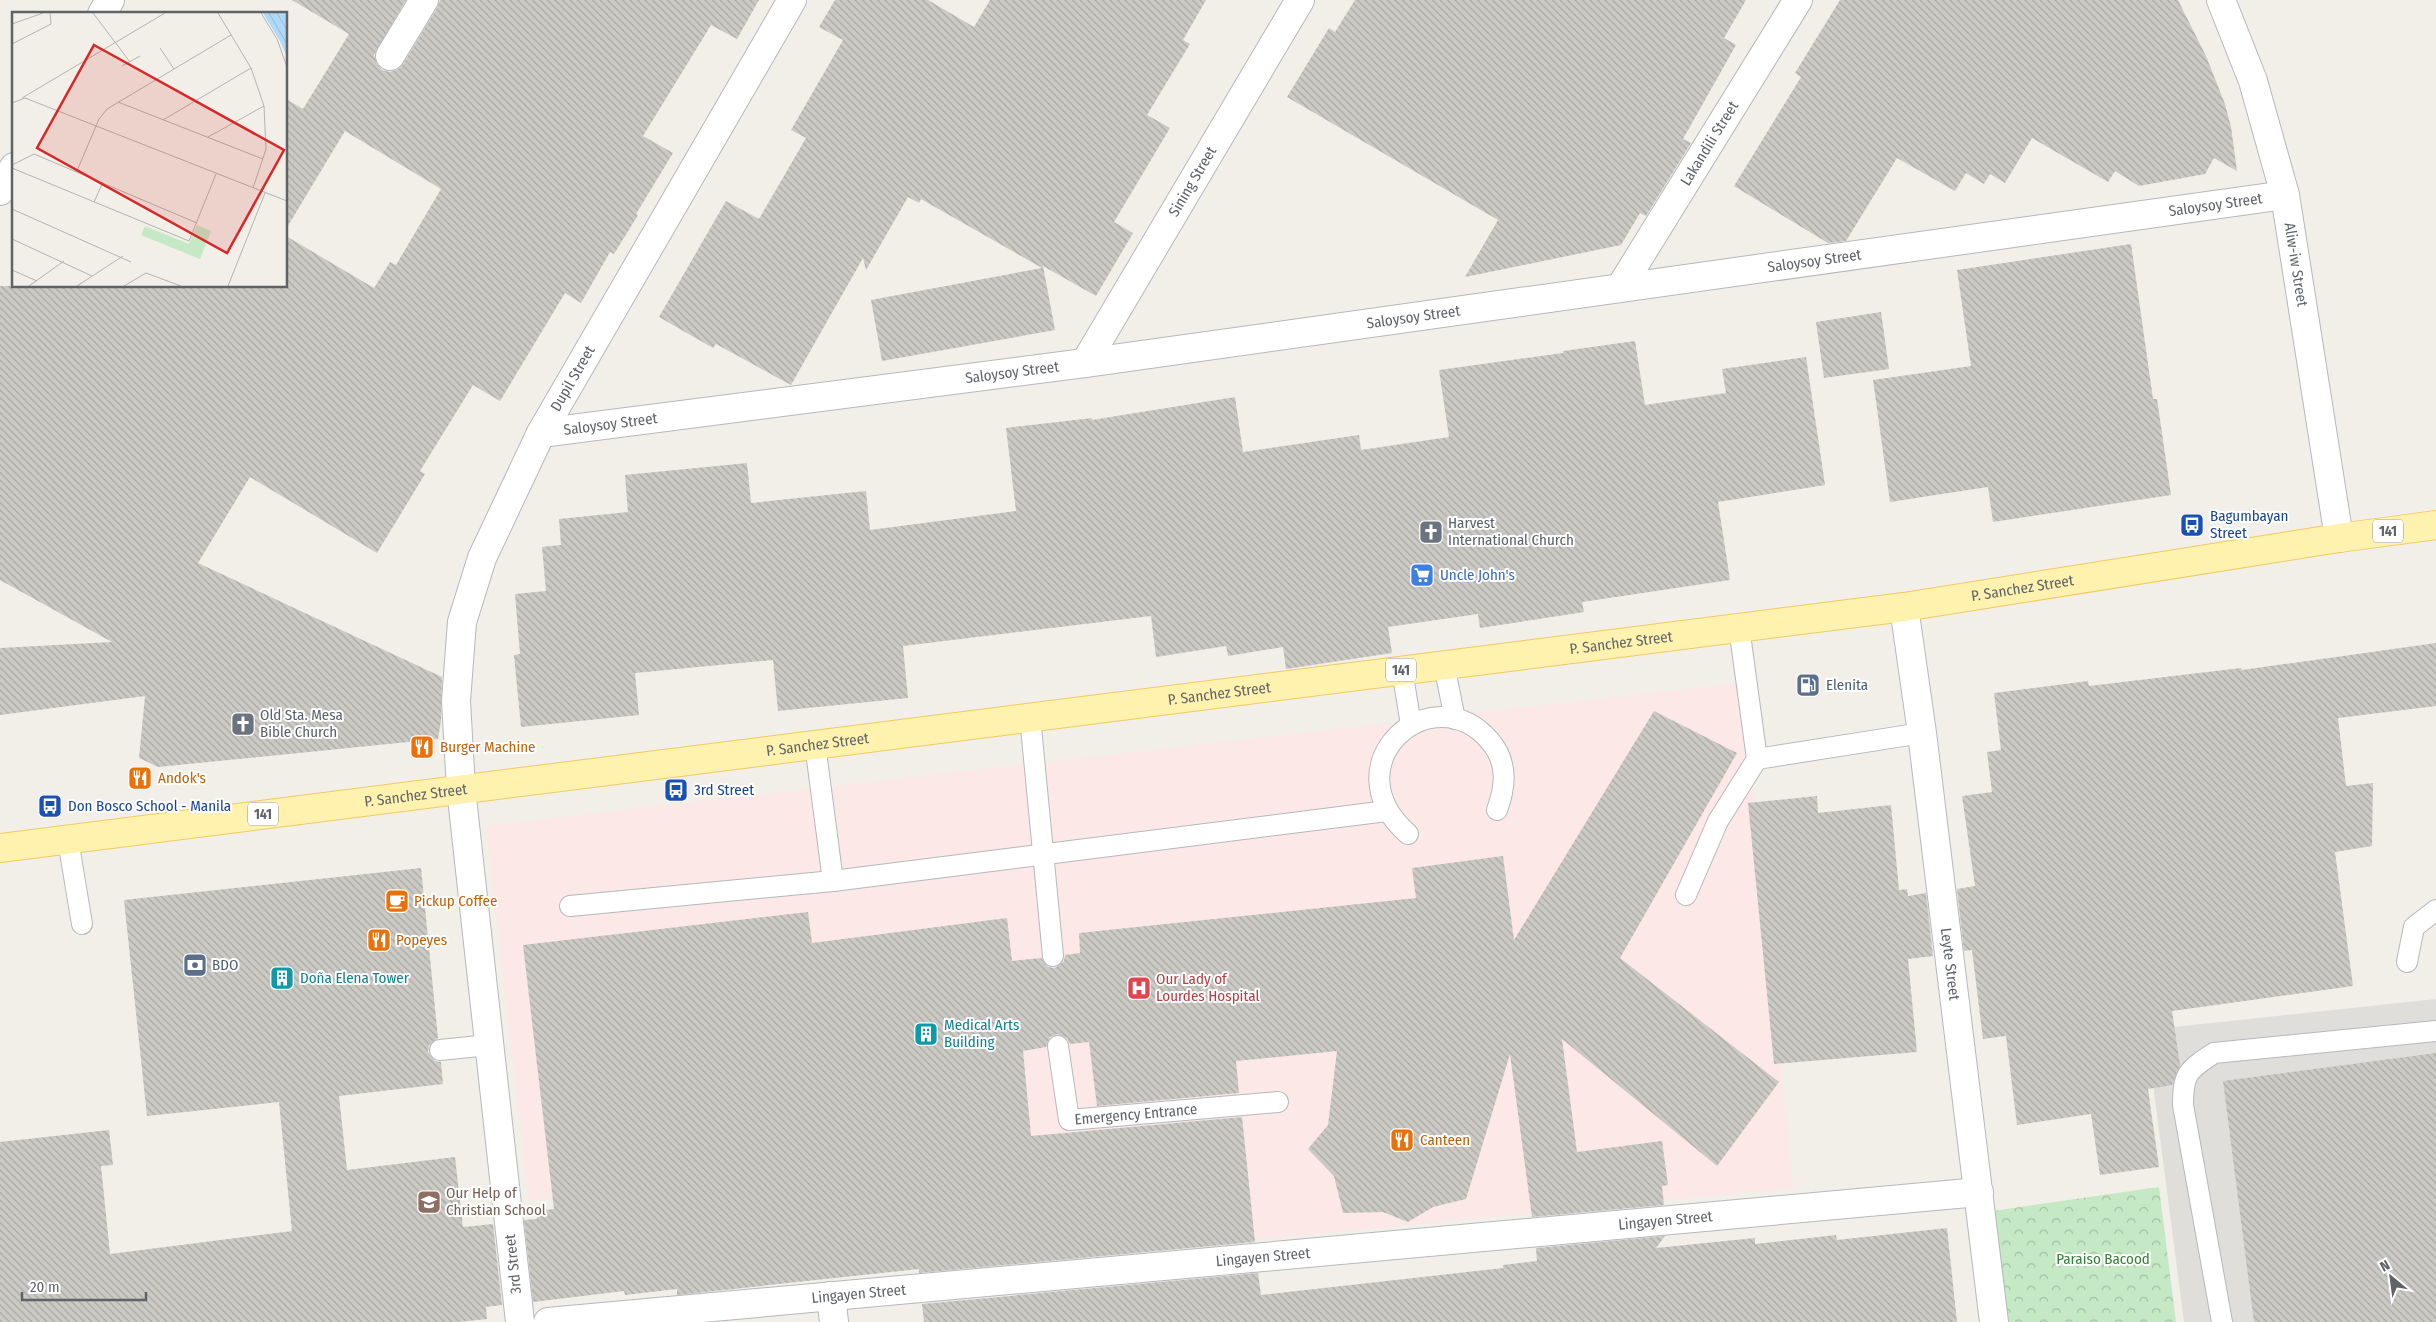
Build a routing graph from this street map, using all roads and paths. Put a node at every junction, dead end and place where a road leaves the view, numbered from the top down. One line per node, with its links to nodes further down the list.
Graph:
1 (110, 0): 7 (street)
2 (424, 0): 8 (street)
3 (792, 0): 14 (street, Dupil Street)
4 (1300, 0): 13 (street, Sining Street)
5 (1798, 0): 12 (street, Lakandili Street)
6 (2221, 0): 11 (street, Aliw-iw Street)
7 (103, 12)
8 (390, 56)
9 (12, 171): 10 (street)
10 (0, 191)
11 (2284, 195): 12 (street, Saloysoy Street); 16 (street, Aliw-iw Street)
12 (1620, 288): 13 (street, Saloysoy Street)
13 (1085, 363): 14 (street, Saloysoy Street)
14 (541, 433): 27 (street, Dupil Street)
15 (2436, 525): 16 (main road, P. Sanchez Street / 141)
16 (2339, 538): 17 (main road, P. Sanchez Street / 141)
17 (1904, 607): 18 (main road, P. Sanchez Street / 141); 24 (street, Leyte Street)
18 (1738, 627): 19 (main road, P. Sanchez Street / 141); 26 (lane)
19 (1444, 665): 20 (main road, P. Sanchez Street / 141); 22 (lane)
20 (1402, 670): 21 (main road, P. Sanchez Street / 141); 23 (lane)
21 (1030, 717): 25 (main road, P. Sanchez Street / 141); 33 (lane)
22 (1455, 719): 23 (lane); 28 (lane)
23 (1411, 725): 29 (lane)
24 (1922, 733): 26 (lane); 46 (street, Leyte Street)
25 (815, 744): 27 (main road, P. Sanchez Street / 141); 34 (lane)
26 (1757, 759): 35 (lane)
27 (461, 789): 31 (main road, P. Sanchez Street / 141); 42 (street, 3rd Street)
28 (1497, 810)
29 (1387, 811): 30 (lane); 33 (lane)
30 (1408, 834)
31 (68, 840): 32 (main road, P. Sanchez Street / 141); 38 (lane)
32 (0, 848)
33 (1043, 855): 34 (lane); 39 (lane)
34 (833, 881): 36 (lane)
35 (1686, 895)
36 (570, 906)
37 (2436, 910): 40 (lane)
38 (82, 924)
39 (1053, 956)
40 (2407, 962)
41 (2436, 1031): 52 (lane)
42 (489, 1045): 44 (lane); 48 (street, 3rd Street)
43 (1058, 1046): 45 (lane, Emergency Entrance)
44 (440, 1050)
45 (1278, 1102)
46 (1979, 1192): 47 (street, Lingayen Street); 51 (street, Leyte Street)
47 (831, 1296): 49 (street, Lingayen Street); 50 (street)
48 (520, 1322)
49 (548, 1322)
50 (834, 1322)
51 (1994, 1322)
52 (2222, 1322)

